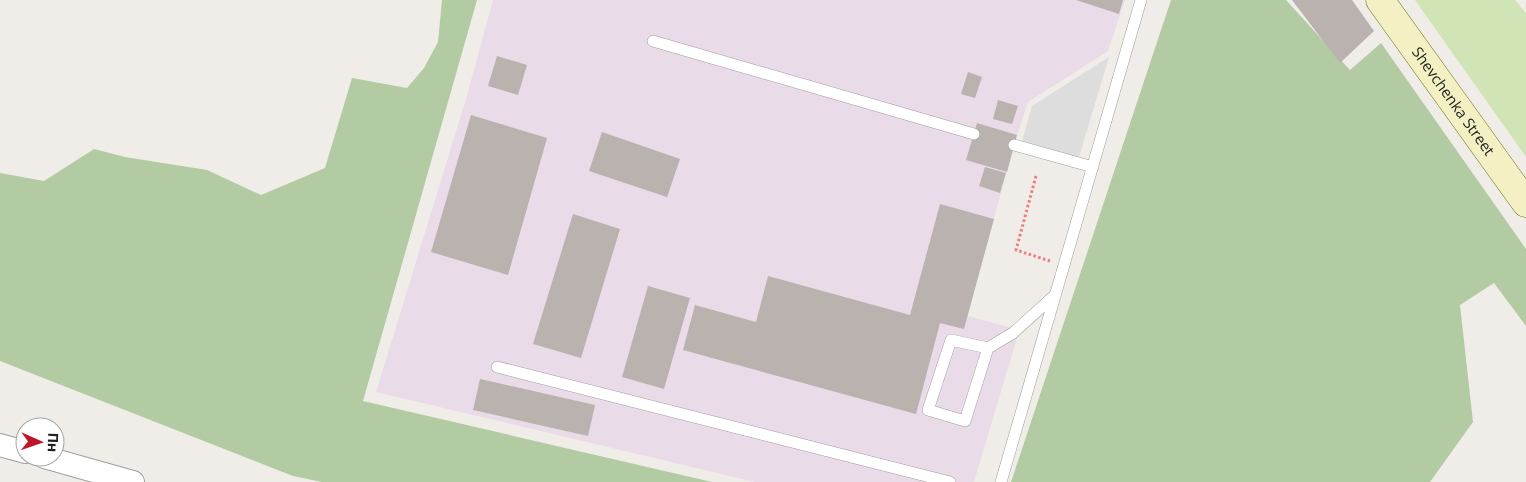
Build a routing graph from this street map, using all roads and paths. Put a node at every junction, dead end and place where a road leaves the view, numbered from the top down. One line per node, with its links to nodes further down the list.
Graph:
1 (1141, 0): 6 (lane)
2 (1380, 0): 8 (street, Shevchenka Street)
3 (653, 41): 4 (lane)
4 (974, 134)
5 (1014, 145): 6 (lane)
6 (1092, 167): 9 (lane)
7 (1036, 176): 9 (path)
8 (1526, 203)
9 (1064, 265): 10 (lane)
10 (1055, 295): 11 (lane); 18 (lane)
11 (988, 348): 11 (lane)
12 (497, 367): 17 (lane)
13 (0, 445): 14 (street)
14 (15, 449)
15 (65, 463): 16 (street)
16 (133, 482)
17 (950, 482)
18 (1001, 482)

